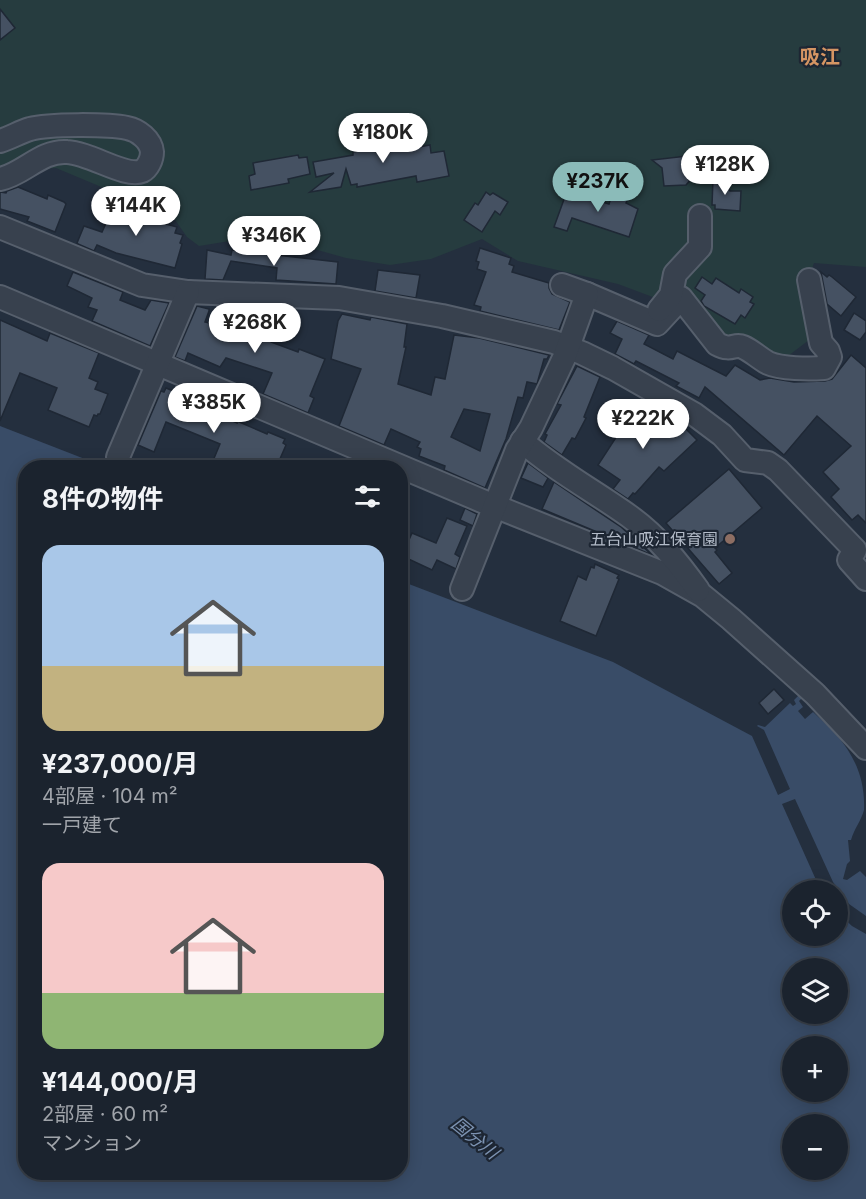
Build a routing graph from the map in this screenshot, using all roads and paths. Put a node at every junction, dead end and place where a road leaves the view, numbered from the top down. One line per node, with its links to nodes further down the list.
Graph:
1 (0, 141): 2 (street)
2 (0, 179)
3 (700, 216): 10 (street)
4 (0, 227): 7 (street)
5 (809, 280): 10 (street)
6 (562, 285): 8 (street)
7 (188, 291): 11 (street); 12 (street)
8 (587, 294): 10 (street); 11 (street)
9 (0, 297): 12 (street)
10 (650, 321)
11 (568, 347): 13 (street); 18 (street)
12 (157, 363): 14 (street); 15 (street)
13 (522, 441): 17 (street); 21 (street)
14 (118, 457)
15 (386, 460)
16 (408, 470): 17 (street)
17 (494, 506): 20 (street); 21 (street)
18 (861, 545): 19 (street)
19 (866, 579)
20 (462, 589)
21 (703, 596): 22 (street)
22 (866, 748)

